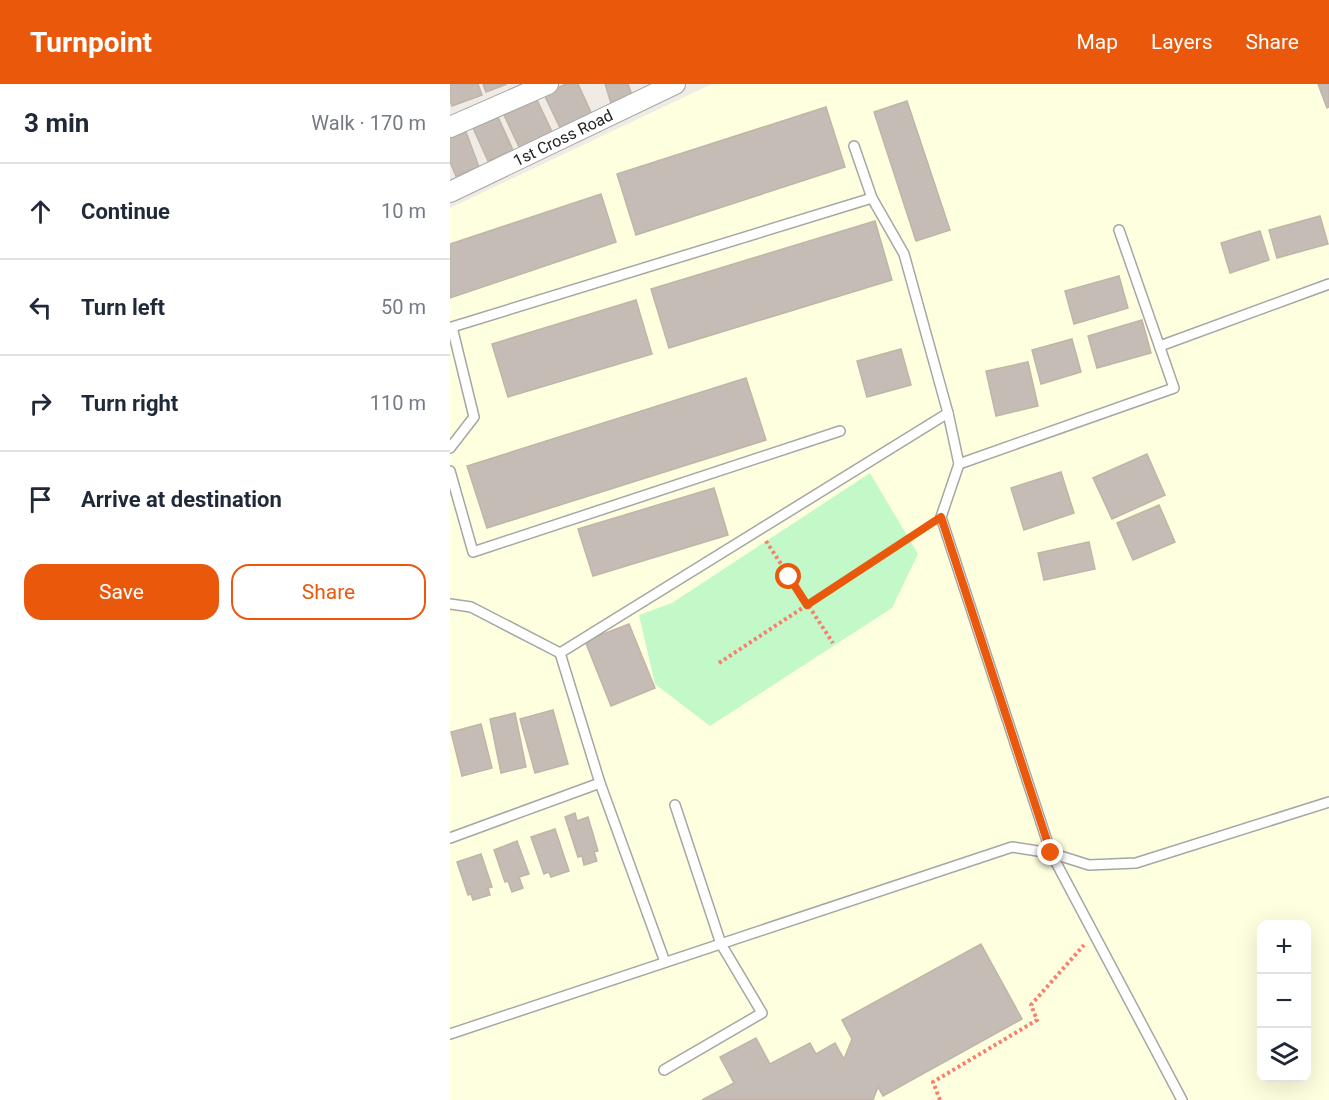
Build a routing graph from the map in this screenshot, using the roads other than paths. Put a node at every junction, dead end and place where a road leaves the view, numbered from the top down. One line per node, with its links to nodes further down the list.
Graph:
1 (548, 84): 3 (street)
2 (675, 84): 5 (street, 1st Cross Road)
3 (450, 127)
4 (854, 146): 6 (lane)
5 (450, 192)
6 (873, 198): 10 (lane); 12 (lane)
7 (1119, 230): 9 (lane)
8 (1329, 284): 9 (lane)
9 (1160, 346): 13 (lane)
10 (948, 413): 13 (lane); 16 (lane)
11 (840, 431): 14 (lane)
12 (450, 448)
13 (959, 464): 21 (lane)
14 (450, 471)
15 (450, 604): 16 (lane)
16 (560, 653): 17 (lane)
17 (600, 783): 20 (lane); 23 (lane)
18 (1329, 802): 21 (lane)
19 (675, 805): 22 (lane)
20 (450, 838)
21 (1051, 853): 22 (lane); 26 (lane)
22 (721, 945): 23 (lane); 25 (lane)
23 (665, 962): 24 (lane)
24 (450, 1034)
25 (664, 1070)
26 (1182, 1100)

